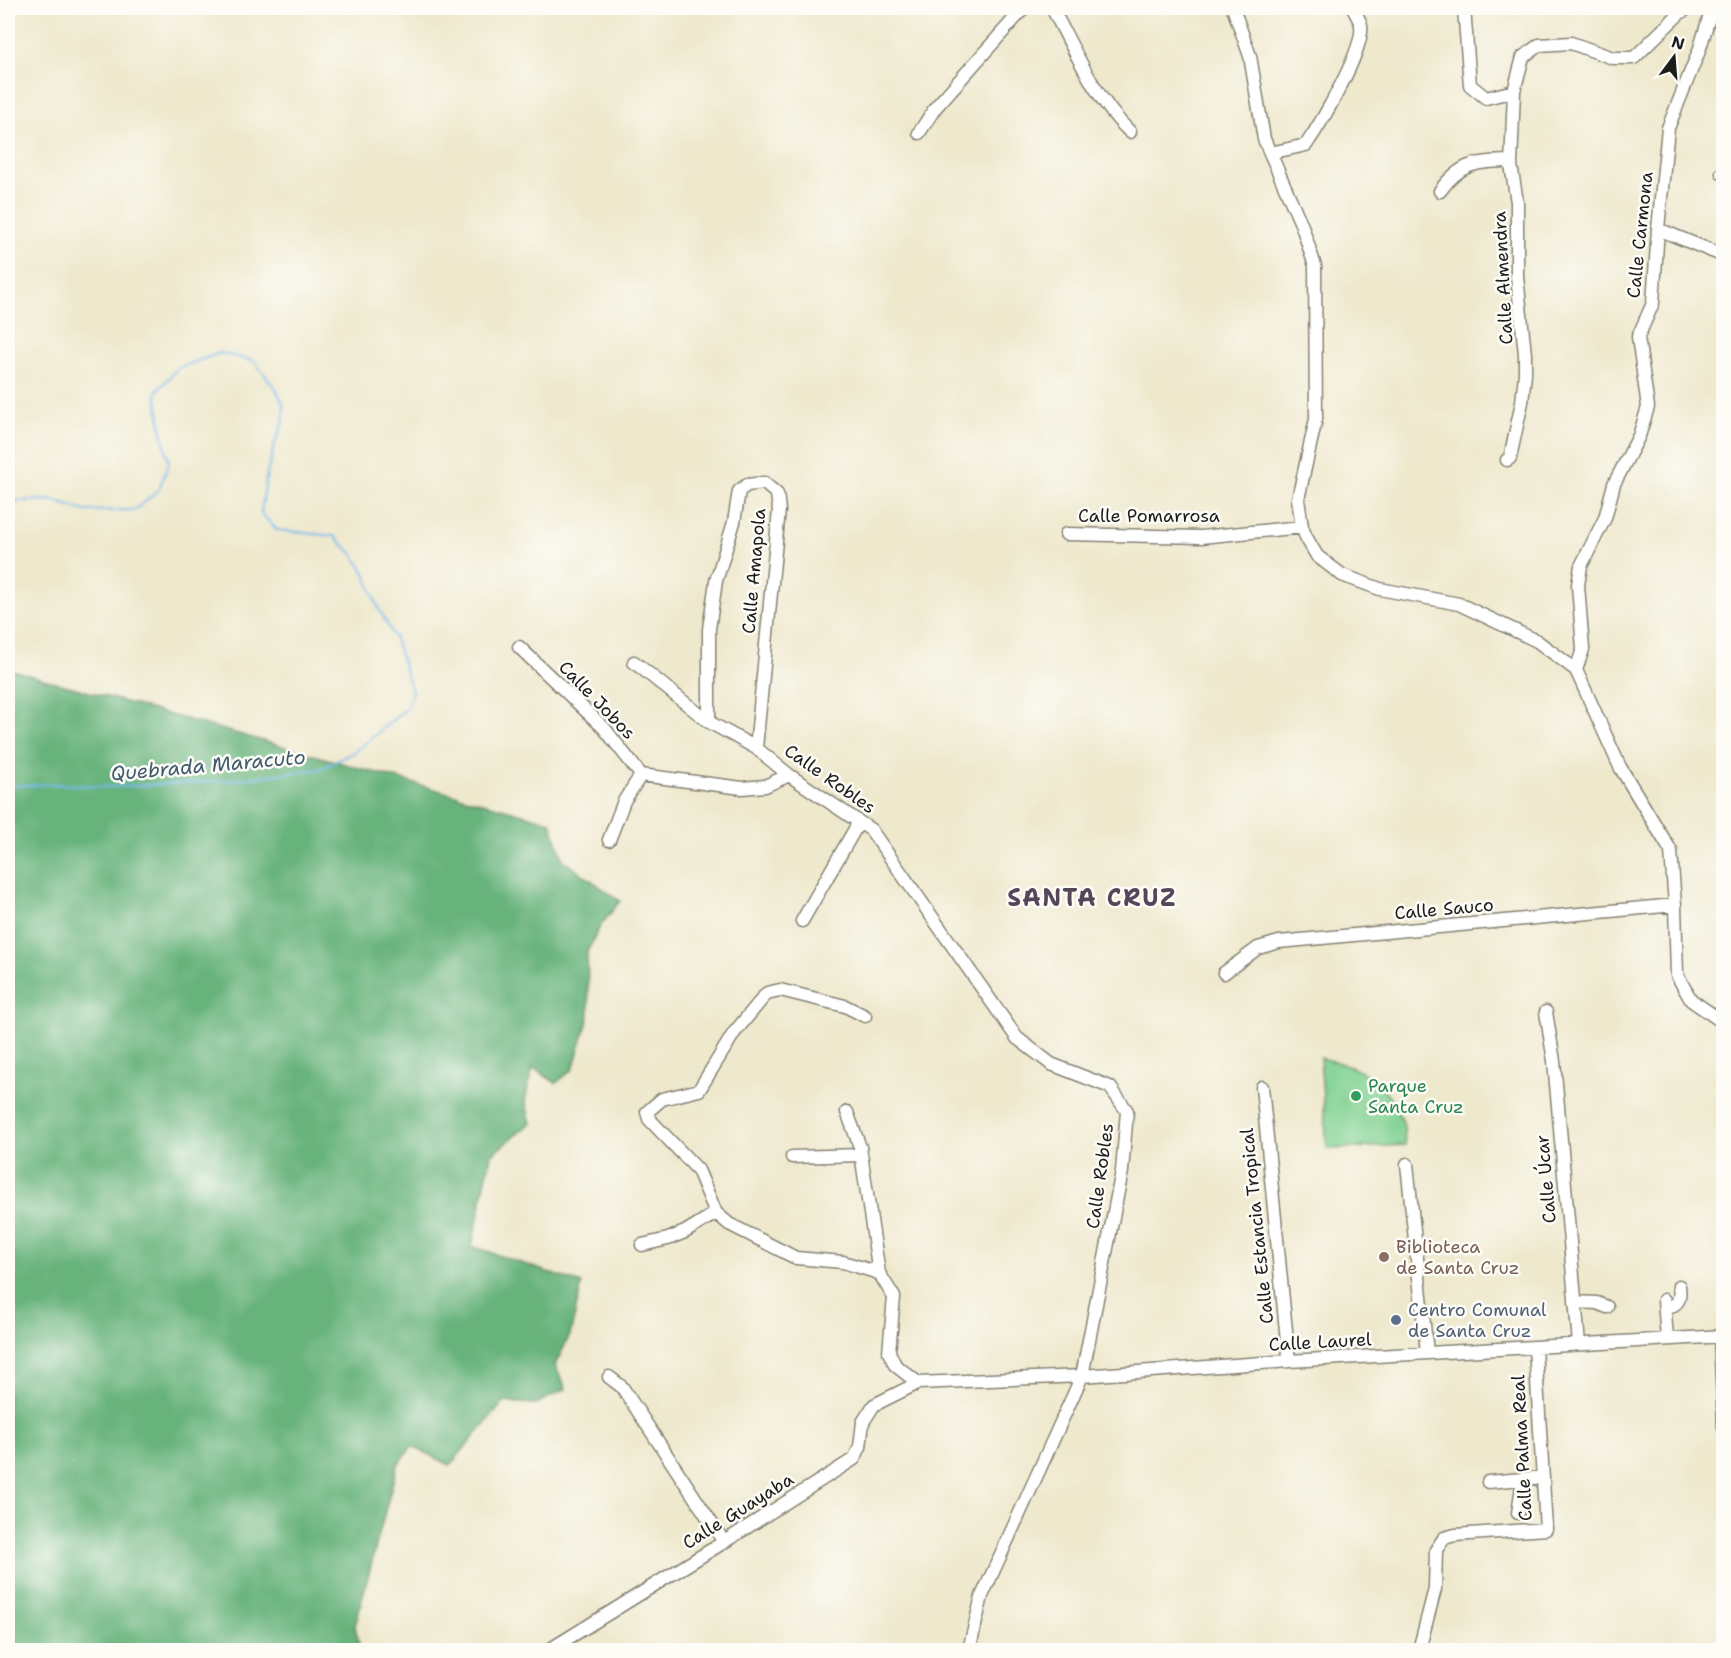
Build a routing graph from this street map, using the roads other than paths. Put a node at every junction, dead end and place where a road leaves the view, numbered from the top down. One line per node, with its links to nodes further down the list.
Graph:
1 (1024, 8): 10 (street)
2 (1052, 8): 9 (street)
3 (1233, 8): 11 (street)
4 (1353, 8): 11 (street)
5 (1464, 8): 8 (street)
6 (1689, 8): 8 (street, Calle Almendra)
7 (1712, 8): 14 (street, Calle Carmona)
8 (1514, 91): 12 (street, Calle Almendra)
9 (1130, 132)
10 (919, 133)
11 (1270, 153): 17 (street)
12 (1511, 161): 13 (street); 16 (street, Calle Almendra)
13 (1440, 191)
14 (1658, 229): 15 (street); 21 (street, Calle Carmona)
15 (1724, 256)
16 (1507, 460)
17 (1302, 528): 18 (street, Calle Pomarrosa); 21 (street)
18 (1066, 534)
19 (519, 647): 24 (street, Calle Jobos)
20 (634, 662): 22 (street, Calle Robles)
21 (1576, 670): 28 (street)
22 (709, 722): 23 (street, Calle Robles); 23 (street, Calle Amapola)
23 (756, 748): 25 (street, Calle Robles)
24 (641, 775): 25 (street); 27 (street)
25 (789, 775): 26 (street, Calle Robles)
26 (857, 820): 29 (street); 51 (street, Calle Robles)
27 (609, 840)
28 (1675, 905): 30 (street, Calle Sauco); 33 (street)
29 (800, 916)
30 (1224, 974)
31 (1546, 1012): 43 (street, Calle Úcar)
32 (865, 1016): 39 (street)
33 (1724, 1023)
34 (1262, 1087): 50 (street, Calle Estancia Tropical)
35 (847, 1112): 36 (street)
36 (861, 1155): 37 (street); 41 (street)
37 (792, 1157)
38 (1407, 1164): 49 (street)
39 (716, 1213): 40 (street); 41 (street)
40 (642, 1245)
41 (879, 1273): 53 (street)
42 (1679, 1286): 46 (street)
43 (1575, 1302): 44 (street); 47 (street, Calle Úcar)
44 (1607, 1307)
45 (1722, 1336): 46 (street, Calle Laurel); 54 (street)
46 (1667, 1339): 47 (street, Calle Laurel)
47 (1579, 1344): 48 (street, Calle Laurel)
48 (1535, 1348): 49 (street, Calle Laurel); 55 (street, Calle Palma Real)
49 (1427, 1353): 50 (street, Calle Laurel)
50 (1289, 1361): 51 (street, Calle Laurel)
51 (1082, 1376): 53 (street, Calle Laurel); 61 (street, Calle Robles)
52 (609, 1377): 59 (street)
53 (918, 1383): 59 (street, Calle Guayaba)
54 (1724, 1428)
55 (1543, 1477): 56 (street); 62 (street, Calle Palma Real)
56 (1523, 1479): 57 (street); 58 (street)
57 (1488, 1482)
58 (1518, 1513)
59 (724, 1542): 60 (street, Calle Guayaba)
60 (549, 1650)
61 (969, 1650)
62 (1419, 1650)

